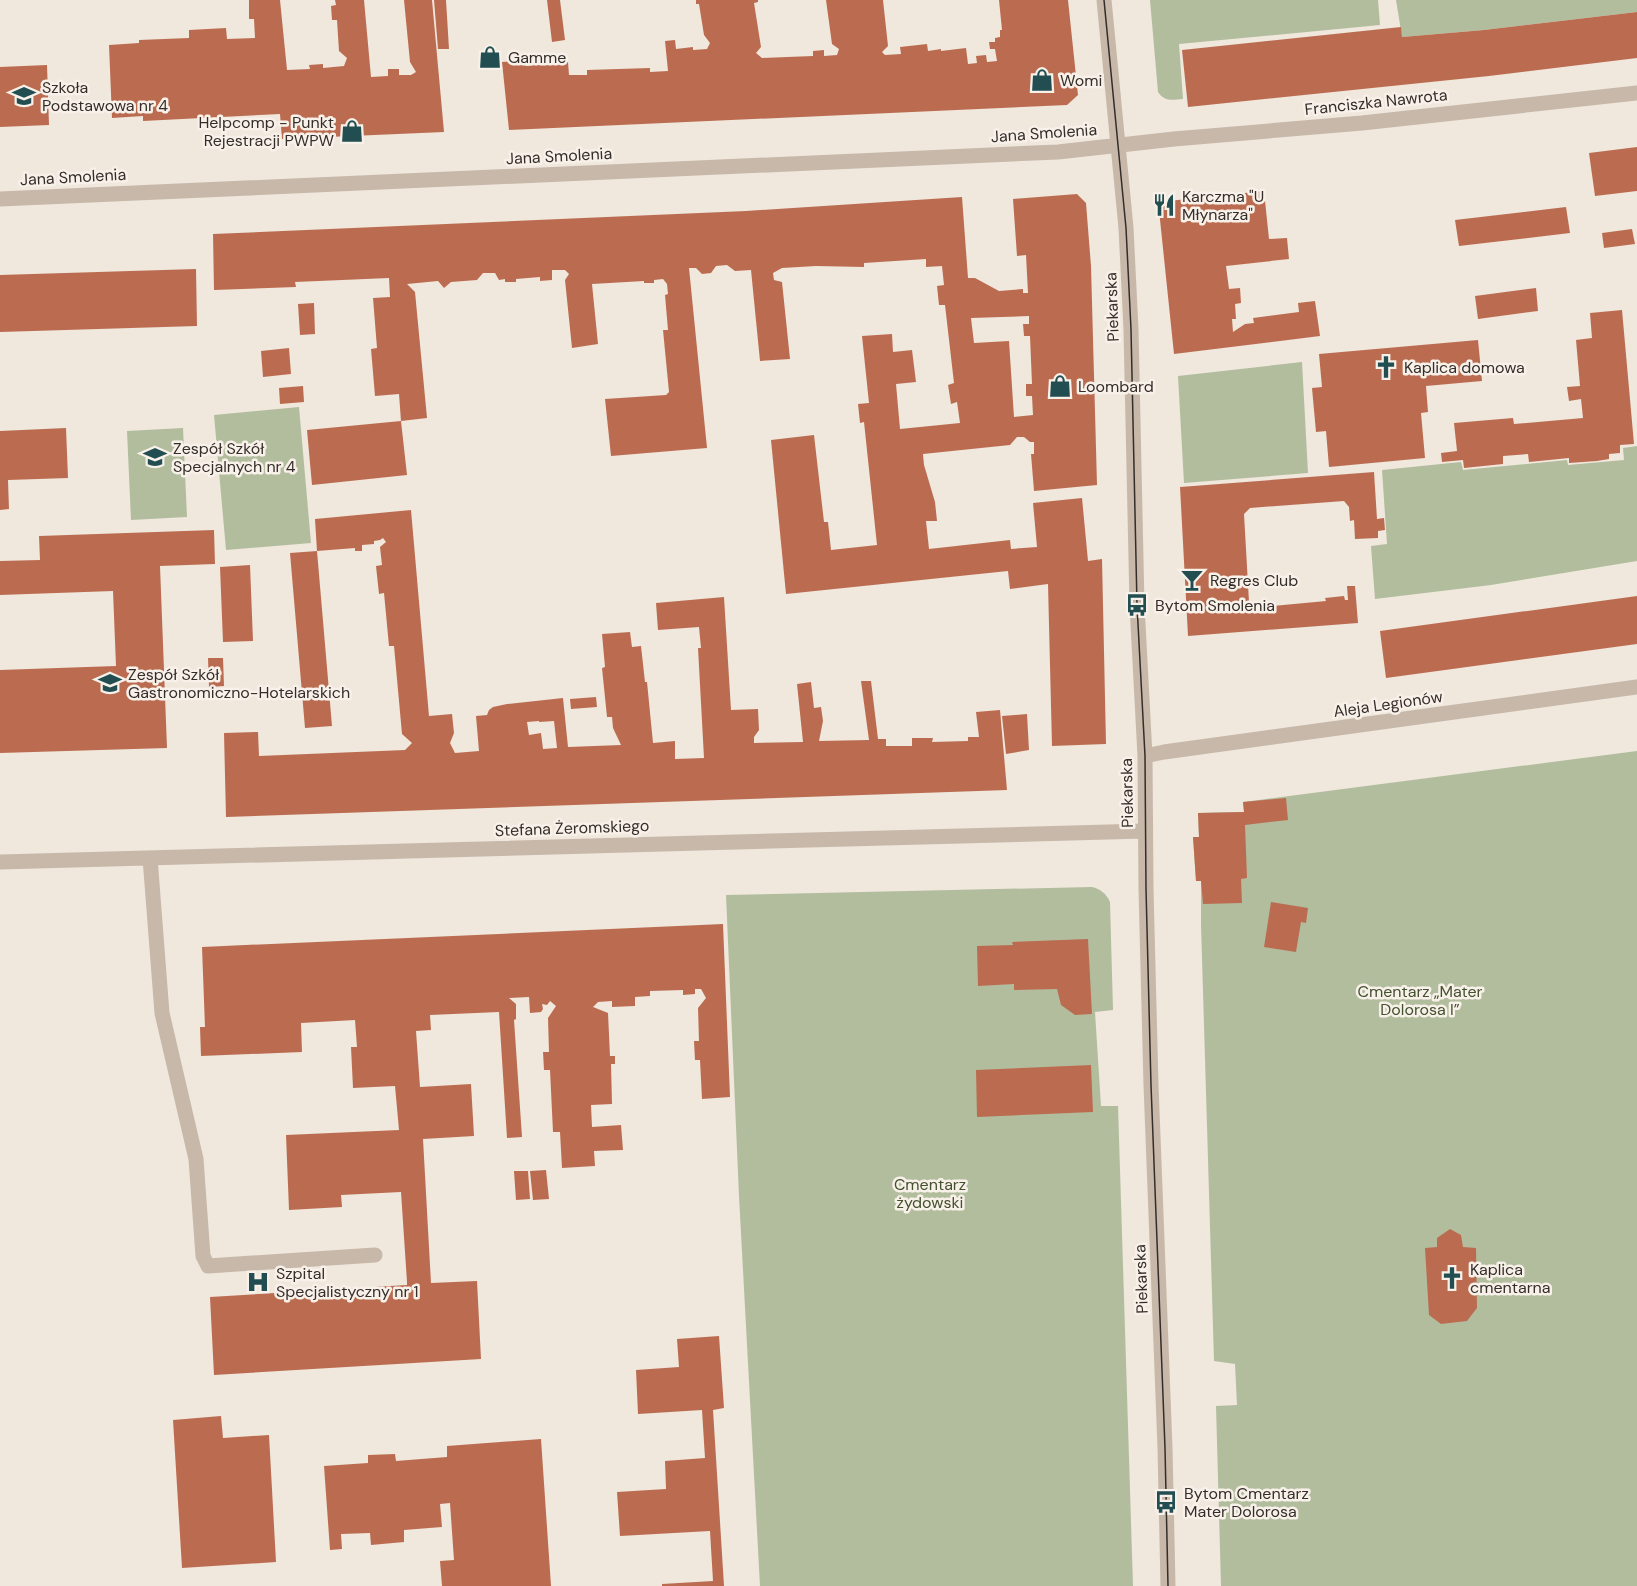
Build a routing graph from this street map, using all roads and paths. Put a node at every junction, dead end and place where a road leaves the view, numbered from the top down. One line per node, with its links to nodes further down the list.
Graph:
1 (1104, 0): 3 (street, Piekarska)
2 (1637, 93): 3 (street, Franciszka Nawrota)
3 (1119, 145): 4 (street, Jana Smolenia); 6 (street, Piekarska)
4 (0, 199)
5 (1637, 687): 6 (street, Aleja Legionów)
6 (1145, 756): 7 (street, Piekarska)
7 (1145, 831): 8 (street, Stefana Żeromskiego); 11 (street, Piekarska)
8 (150, 858): 9 (street, Stefana Żeromskiego); 10 (street)
9 (0, 862)
10 (375, 1256)
11 (1168, 1586)

